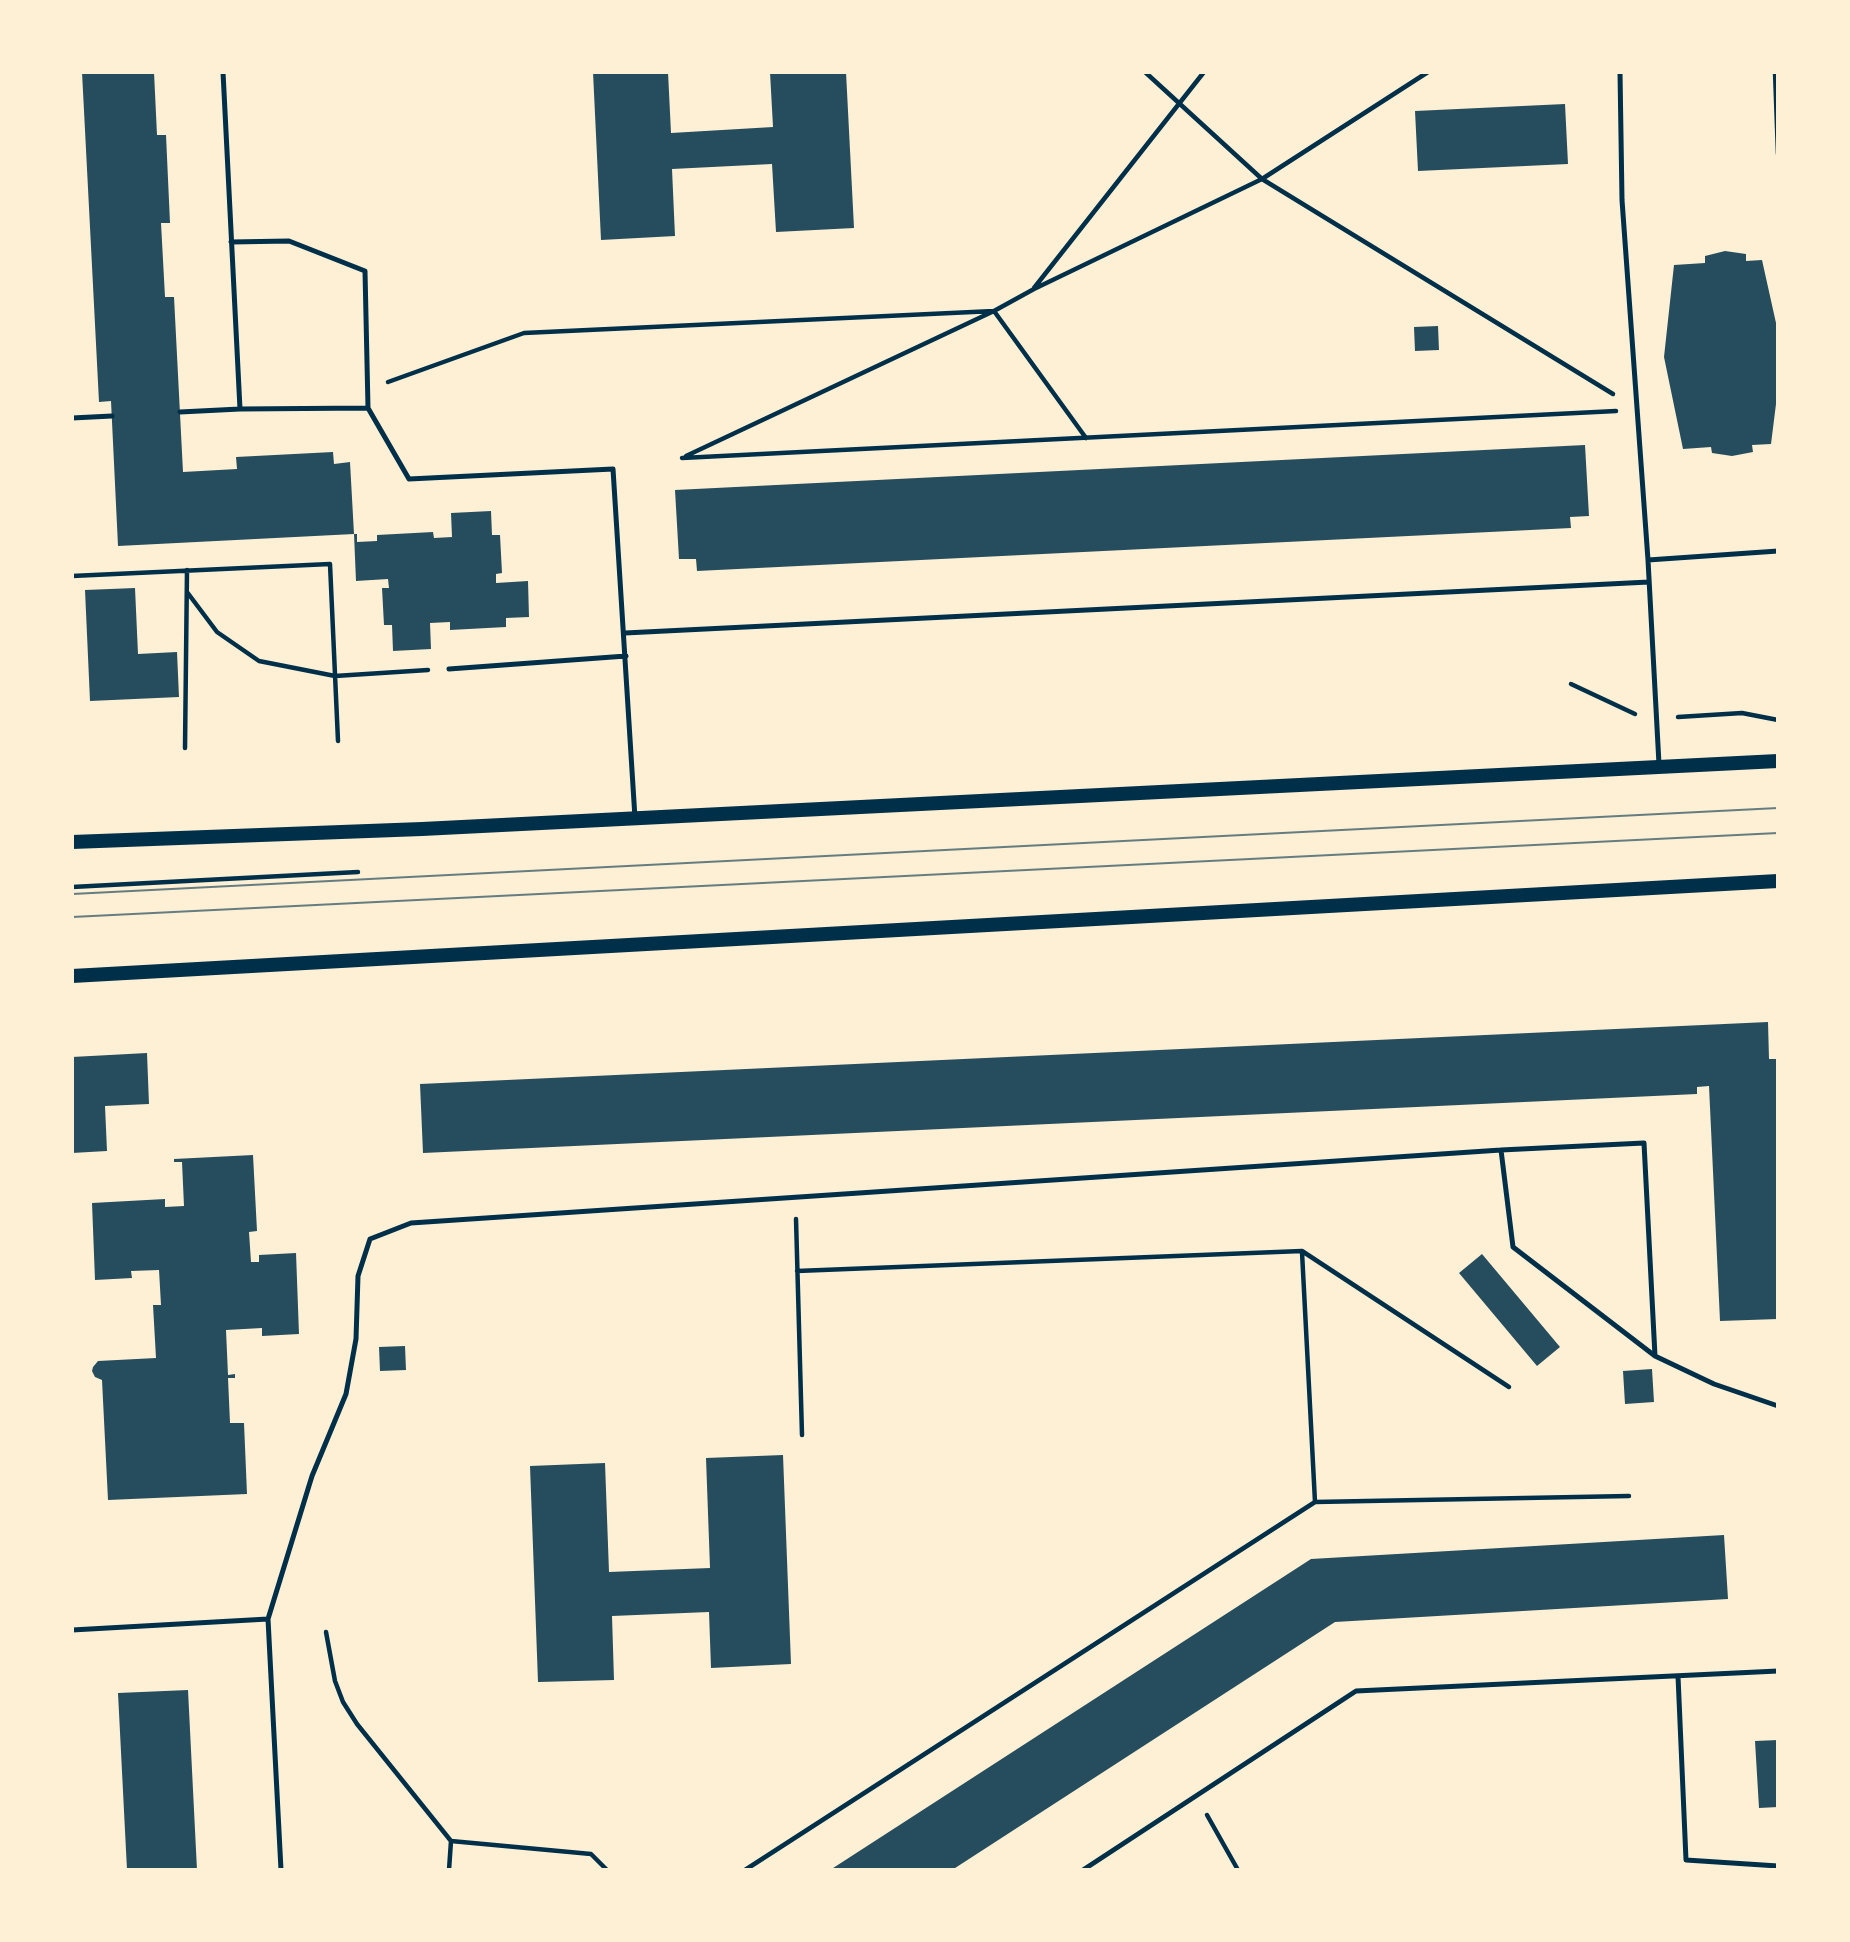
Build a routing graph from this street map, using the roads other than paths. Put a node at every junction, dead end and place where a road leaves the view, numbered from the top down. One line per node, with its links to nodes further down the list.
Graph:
1 (223, 72): 3 (lane)
2 (1620, 72): 10 (lane)
3 (231, 242): 4 (lane); 5 (lane)
4 (368, 408): 5 (lane); 12 (lane)
5 (240, 409): 6 (lane)
6 (180, 412)
7 (112, 416): 8 (lane)
8 (72, 418)
9 (1778, 551): 10 (lane)
10 (1648, 560): 11 (lane)
11 (1649, 582): 12 (lane); 16 (lane)
12 (625, 633): 13 (lane)
13 (626, 656): 14 (lane); 17 (lane)
14 (449, 669)
15 (1778, 761): 16 (main road)
16 (1660, 767): 17 (main road)
17 (636, 819): 18 (main road)
18 (72, 842)
19 (1778, 881): 20 (main road)
20 (72, 976)
21 (1501, 1150): 22 (lane); 22 (lane); 24 (lane)
22 (1656, 1356): 23 (lane)
23 (1778, 1406)
24 (268, 1619): 25 (lane); 29 (lane)
25 (72, 1630)
26 (1778, 1671): 27 (lane)
27 (1678, 1676): 28 (lane); 30 (lane)
28 (1778, 1866)
29 (281, 1870)
30 (1083, 1870)

